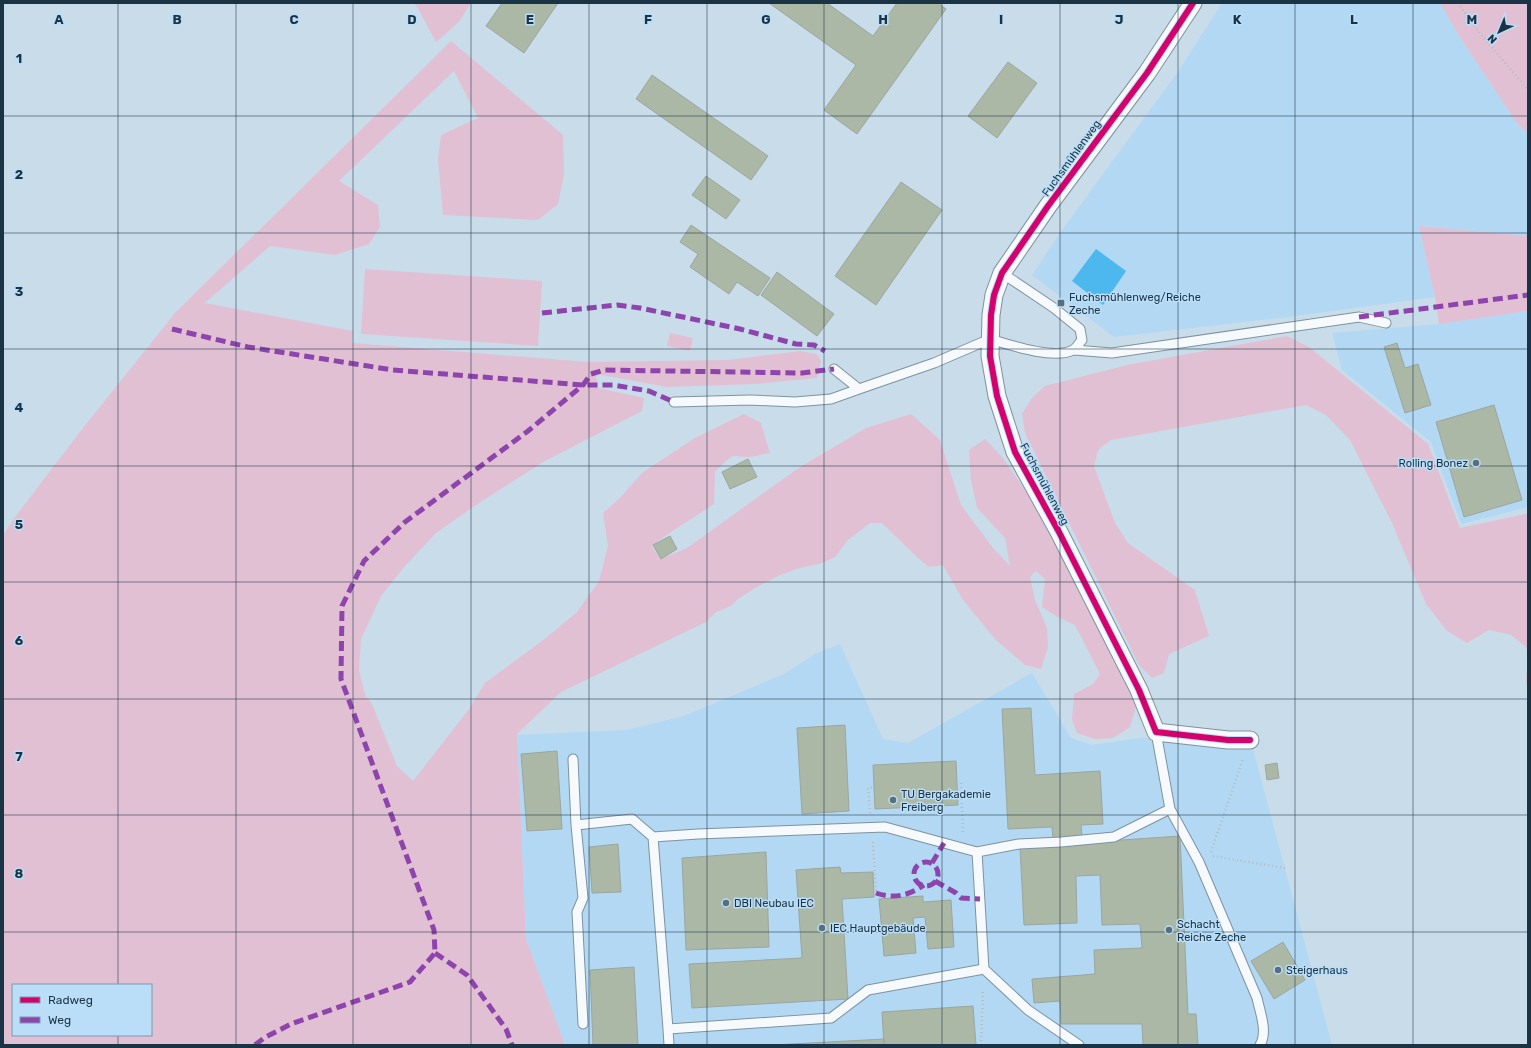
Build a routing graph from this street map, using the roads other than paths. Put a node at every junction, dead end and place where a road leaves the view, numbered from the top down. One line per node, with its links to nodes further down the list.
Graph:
1 (1193, 3): 2 (street, Fuchsmühlenweg)
2 (1002, 273): 4 (street, Fuchsmühlenweg); 5 (lane)
3 (1386, 323): 5 (lane)
4 (990, 339): 5 (lane); 7 (lane); 9 (street, Fuchsmühlenweg)
5 (1074, 350)
6 (834, 370): 7 (lane)
7 (859, 389): 8 (lane)
8 (674, 402)
9 (1156, 732): 10 (street); 12 (lane)
10 (1250, 740)
11 (573, 759): 13 (lane)
12 (1170, 809): 15 (lane); 21 (lane)
13 (576, 825): 14 (lane); 17 (lane)
14 (653, 837): 15 (lane); 18 (lane)
15 (977, 852): 16 (lane)
16 (984, 969): 18 (lane); 20 (lane)
17 (583, 1024)
18 (668, 1029): 19 (lane)
19 (669, 1045)
20 (1079, 1045)
21 (1260, 1045)

